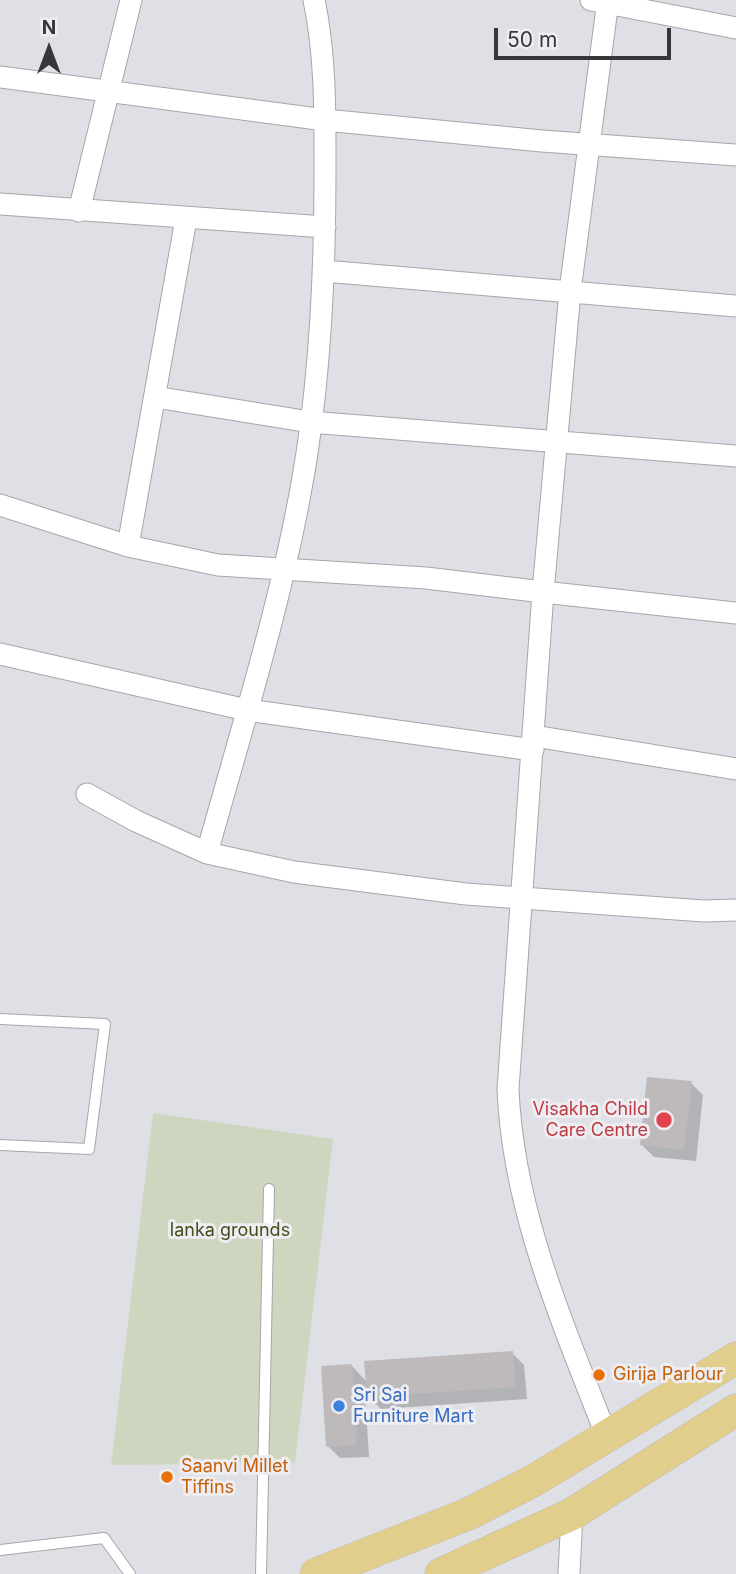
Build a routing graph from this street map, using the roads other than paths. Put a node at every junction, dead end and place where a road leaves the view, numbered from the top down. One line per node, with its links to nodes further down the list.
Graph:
1 (131, 0): 6 (street)
2 (314, 0): 7 (street)
3 (602, 1): 4 (street); 8 (street)
4 (736, 27)
5 (0, 77): 6 (street)
6 (109, 93): 7 (street); 11 (street)
7 (325, 120): 8 (street); 13 (street)
8 (587, 145): 9 (street); 15 (street)
9 (736, 155)
10 (0, 204): 11 (street)
11 (79, 211): 12 (street)
12 (186, 219): 13 (street); 17 (street)
13 (325, 228): 14 (street)
14 (324, 271): 15 (street); 18 (street)
15 (570, 291): 16 (street); 19 (street)
16 (736, 306)
17 (155, 397): 18 (street); 22 (street)
18 (310, 422): 19 (street); 23 (street)
19 (556, 444): 20 (street); 24 (street)
20 (736, 456)
21 (0, 505): 22 (street)
22 (128, 546): 23 (street)
23 (282, 571): 24 (street); 27 (street)
24 (543, 592): 25 (street); 28 (street)
25 (736, 613)
26 (0, 654): 27 (street)
27 (247, 710): 28 (street); 31 (street)
28 (534, 743): 29 (street); 32 (street)
29 (736, 769)
30 (87, 794): 31 (street)
31 (207, 853): 32 (street)
32 (522, 896): 33 (street); 39 (street)
33 (736, 910)
34 (0, 1018): 35 (lane)
35 (0, 1145)
36 (269, 1189): 43 (lane)
37 (736, 1358): 39 (main road)
38 (736, 1410): 40 (main road)
39 (607, 1437): 44 (main road)
40 (572, 1514): 45 (main road); 46 (street)
41 (0, 1550): 42 (lane)
42 (130, 1574)
43 (261, 1574)
44 (316, 1574)
45 (441, 1574)
46 (569, 1574)

